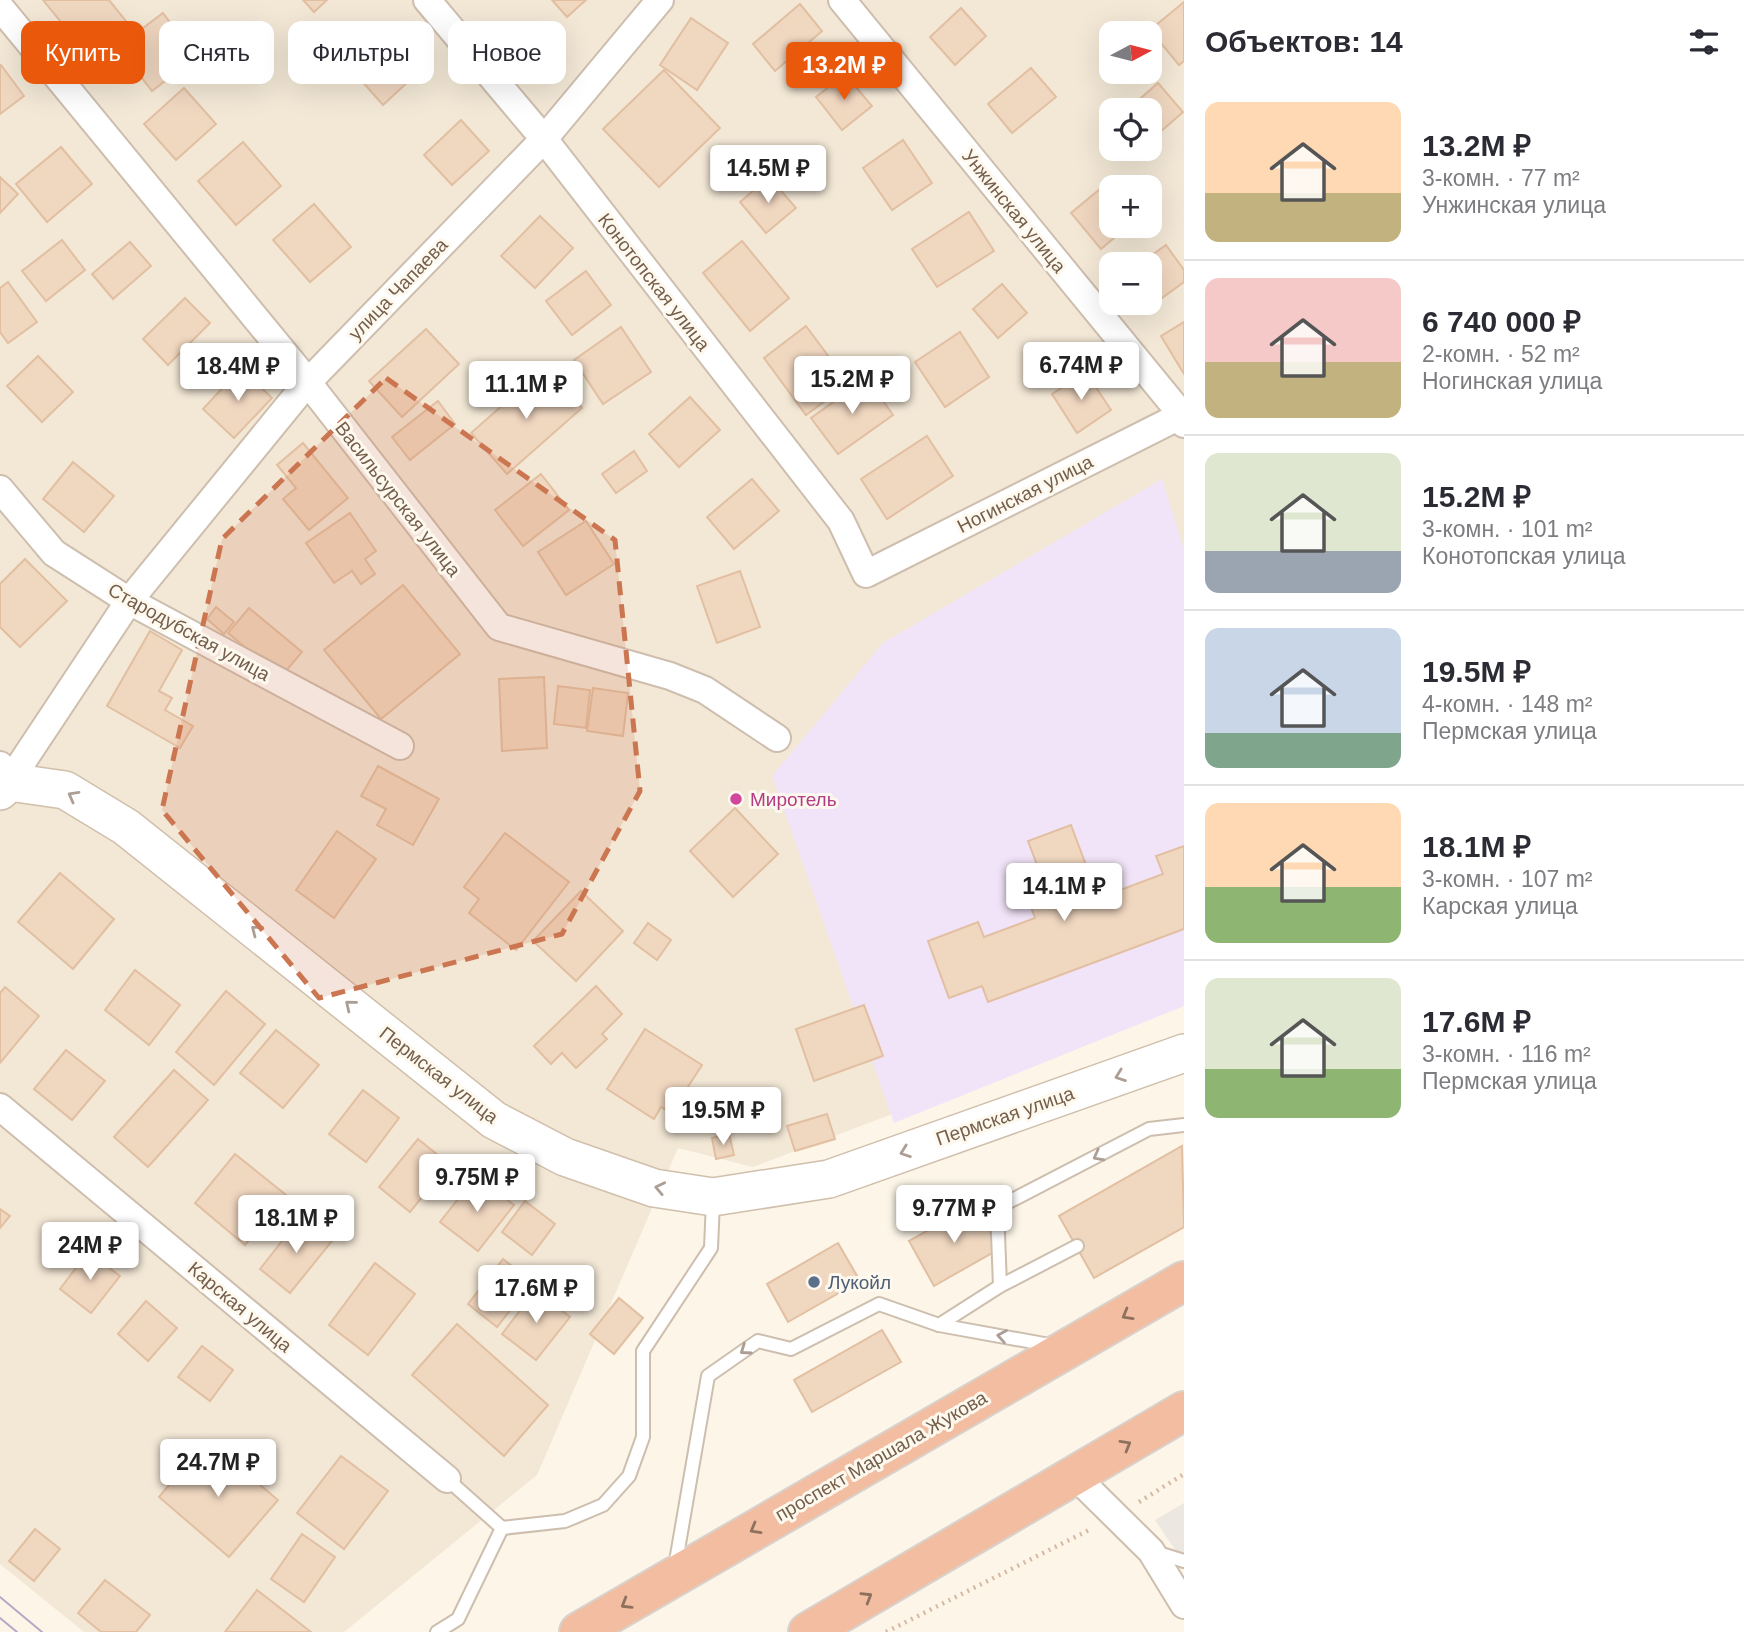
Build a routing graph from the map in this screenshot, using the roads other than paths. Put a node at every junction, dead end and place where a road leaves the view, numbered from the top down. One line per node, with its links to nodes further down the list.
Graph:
1 (427, 0): 5 (street, Конотопская улица)
2 (660, 0): 5 (street, улица Чапаева)
3 (842, 0): 7 (street, Унжинская улица)
4 (0, 7): 6 (street, Васильсурская улица)
5 (544, 139): 6 (street, улица Чапаева); 9 (street, Конотопская улица)
6 (307, 383): 10 (street, улица Чапаева); 11 (street, Васильсурская улица)
7 (1183, 418): 9 (street, Ногинская улица)
8 (0, 489): 10 (street, Стародубская улица)
9 (866, 574)
10 (129, 601): 12 (street, Стародубская улица); 13 (street, улица Чапаева)
11 (777, 738)
12 (400, 746)
13 (3, 779): 17 (street, Пермская улица, one-way to 13)
14 (1184, 1053): 17 (street, Пермская улица, one-way to 17)
15 (0, 1107): 25 (street, Карская улица)
16 (1184, 1125): 20 (lane, one-way to 20)
17 (713, 1197): 26 (lane)
18 (1077, 1246): 20 (lane)
19 (1184, 1281): 22 (highway, проспект Маршала Жукова, one-way to 22)
20 (1000, 1286): 21 (lane)
21 (939, 1325): 22 (lane, one-way to 21); 29 (lane, one-way to 29)
22 (1069, 1348): 29 (highway, проспект Маршала Жукова, one-way to 29)
23 (1184, 1411): 24 (highway, one-way to 23)
24 (1074, 1475): 27 (street); 33 (highway, one-way to 24)
25 (447, 1479): 26 (lane)
26 (502, 1528): 31 (lane)
27 (1151, 1550): 28 (lane); 30 (street)
28 (1184, 1560)
29 (674, 1576): 32 (highway, проспект Маршала Жукова, one-way to 32)
30 (1184, 1605)
31 (437, 1632)
32 (579, 1632)
33 (808, 1632)

